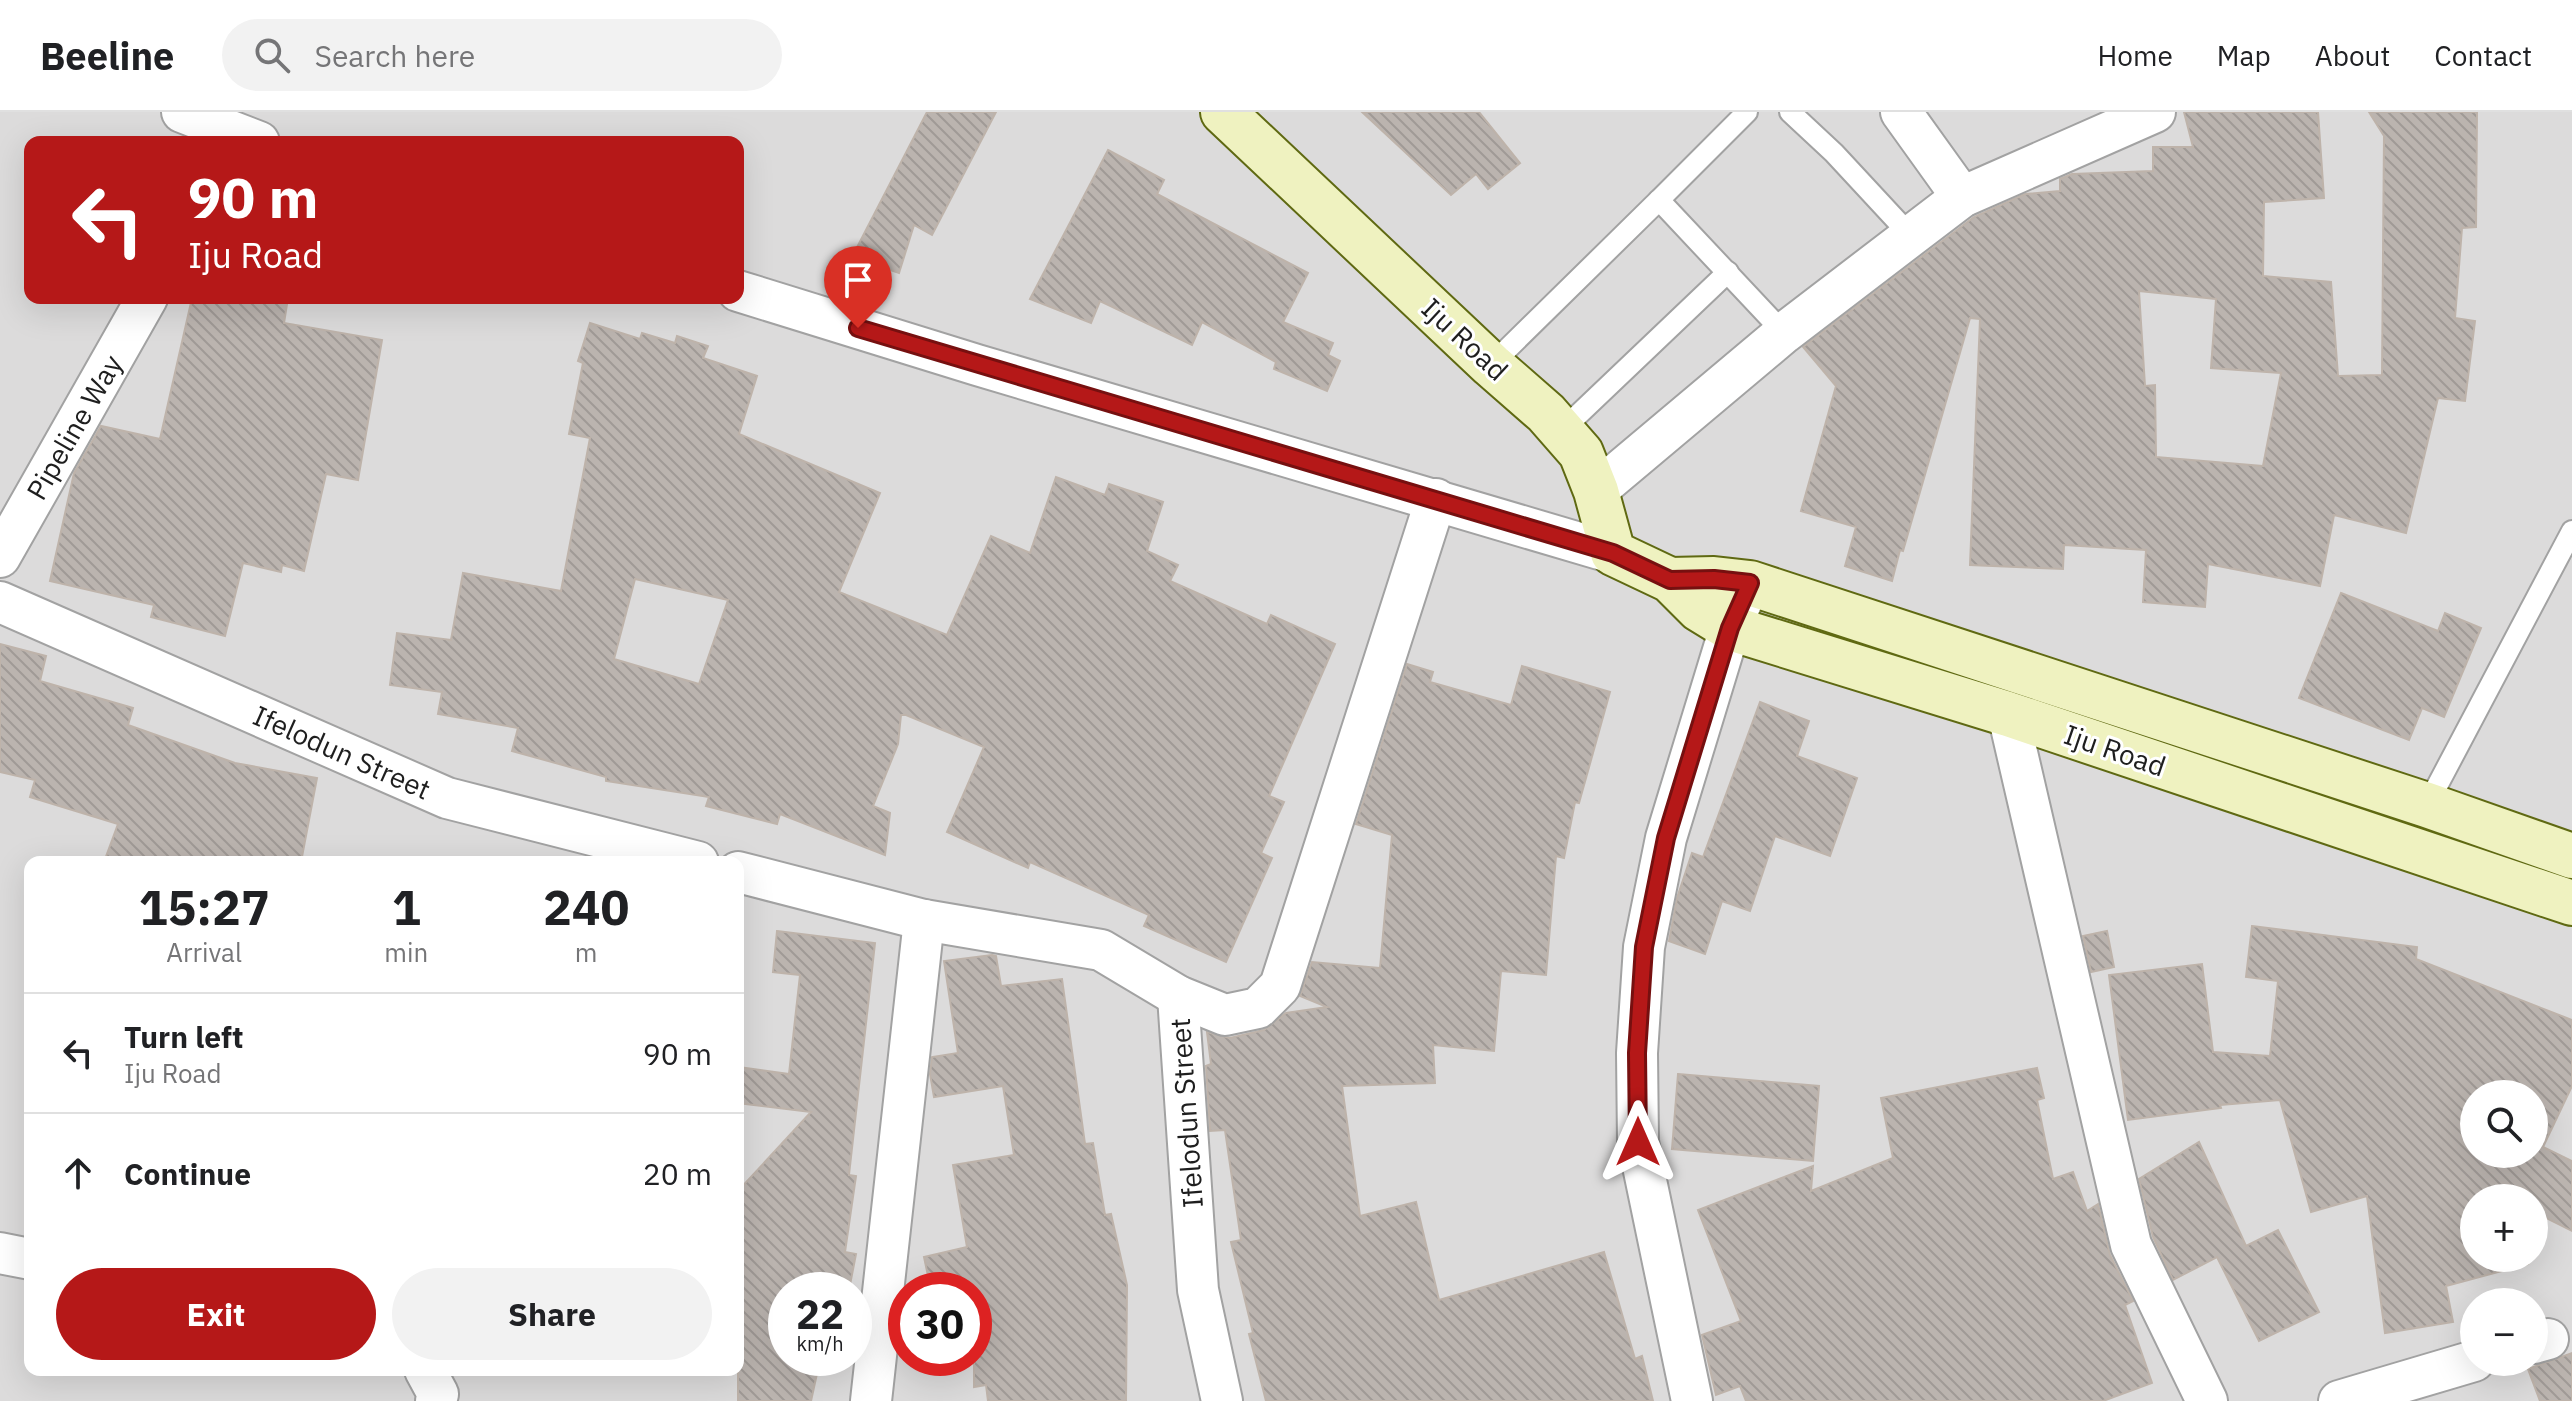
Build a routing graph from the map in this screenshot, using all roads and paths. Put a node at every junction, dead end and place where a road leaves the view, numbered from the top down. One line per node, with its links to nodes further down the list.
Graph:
1 (182, 112): 7 (street)
2 (1223, 112): 15 (main road, Iju Road)
3 (1747, 112): 9 (lane)
4 (1790, 112): 10 (lane)
5 (1901, 112): 8 (street)
6 (2155, 112): 8 (street)
7 (236, 136)
8 (1962, 197): 10 (street)
9 (1659, 200): 11 (lane); 15 (lane)
10 (1911, 236): 14 (street)
11 (1728, 272): 14 (lane); 16 (lane)
12 (744, 293): 18 (street)
13 (144, 304): 21 (street, Pipeline Way)
14 (1784, 333): 17 (street)
15 (1491, 365): 16 (main road, Iju Road)
16 (1561, 431): 17 (main road, Iju Road)
17 (1596, 491): 20 (main road, Iju Road)
18 (1436, 499): 20 (street); 33 (street)
19 (2572, 531): 27 (lane)
20 (1613, 553): 22 (main road, Iju Road)
21 (0, 557)
22 (1670, 580): 23 (main road, Iju Road); 25 (main road, Iju Road)
23 (1750, 583): 25 (street); 27 (main road, Iju Road)
24 (0, 602): 28 (street, Ifelodun Street)
25 (1730, 628): 26 (main road, Iju Road); 41 (street)
26 (2008, 714): 31 (main road, Iju Road); 42 (street)
27 (2427, 805): 29 (main road, Iju Road)
28 (674, 856)
29 (2572, 856)
30 (744, 874): 32 (street, Ifelodun Street)
31 (2572, 903)
32 (924, 920): 33 (street, Ifelodun Street); 39 (street)
33 (1178, 996): 40 (street, Ifelodun Street)
34 (0, 1253): 35 (street)
35 (24, 1258)
36 (2460, 1365): 43 (street)
37 (428, 1376): 38 (street)
38 (436, 1401)
39 (871, 1401)
40 (1222, 1401)
41 (1692, 1401)
42 (2207, 1401)
43 (2339, 1401)

